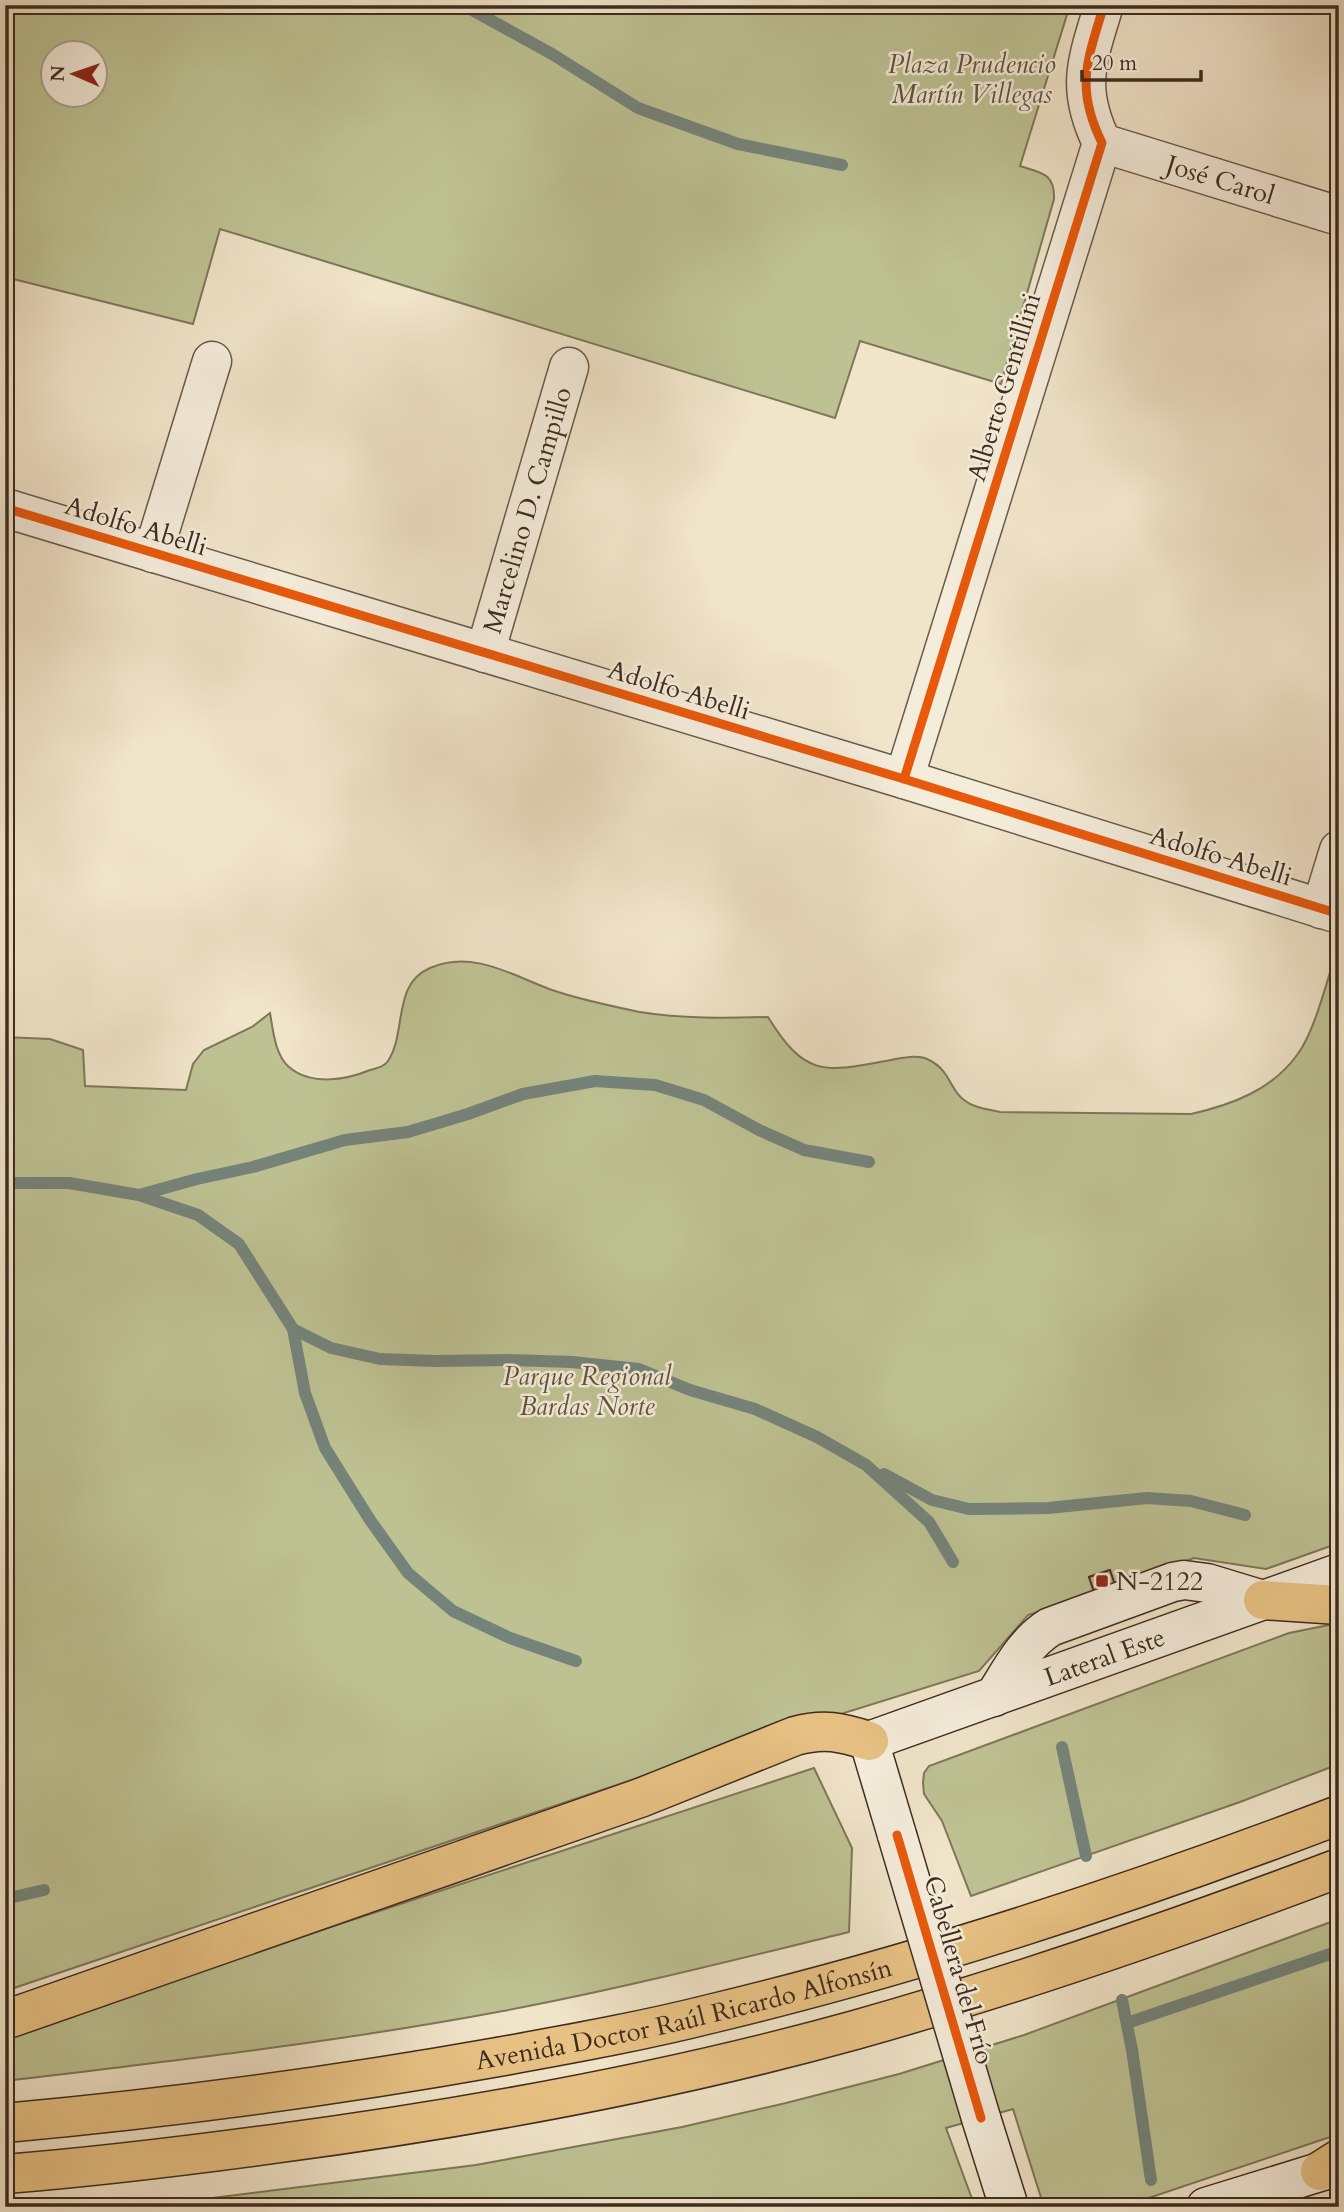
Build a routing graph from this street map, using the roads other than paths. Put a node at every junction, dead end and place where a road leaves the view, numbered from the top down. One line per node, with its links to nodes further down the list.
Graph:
1 (1104, 5): 2 (street)
2 (1101, 143): 3 (street, José Carol); 9 (street, Alberto Gentillini)
3 (1339, 216)
4 (212, 361): 7 (street)
5 (569, 367): 8 (street, Marcelino D. Campillo)
6 (5, 508): 7 (street, Adolfo Abelli)
7 (153, 553): 8 (street, Adolfo Abelli)
8 (485, 653): 9 (street, Adolfo Abelli)
9 (904, 779): 11 (street, Adolfo Abelli)
10 (1339, 850): 11 (street)
11 (1330, 912)
12 (1339, 1573): 13 (street)
13 (1263, 1600): 14 (highway); 15 (street)
14 (1339, 1605)
15 (869, 1741): 18 (highway); 22 (street, Cabellera del Frío, bridge)
16 (1339, 1815): 19 (highway, Avenida Doctor Raúl Ricardo Alfonsín)
17 (1339, 1868): 21 (highway, Avenida Doctor Raúl Ricardo Alfonsín)
18 (5, 2020)
19 (5, 2123)
20 (1333, 2166): 23 (street)
21 (5, 2174)
22 (1009, 2207)
23 (1206, 2207)

